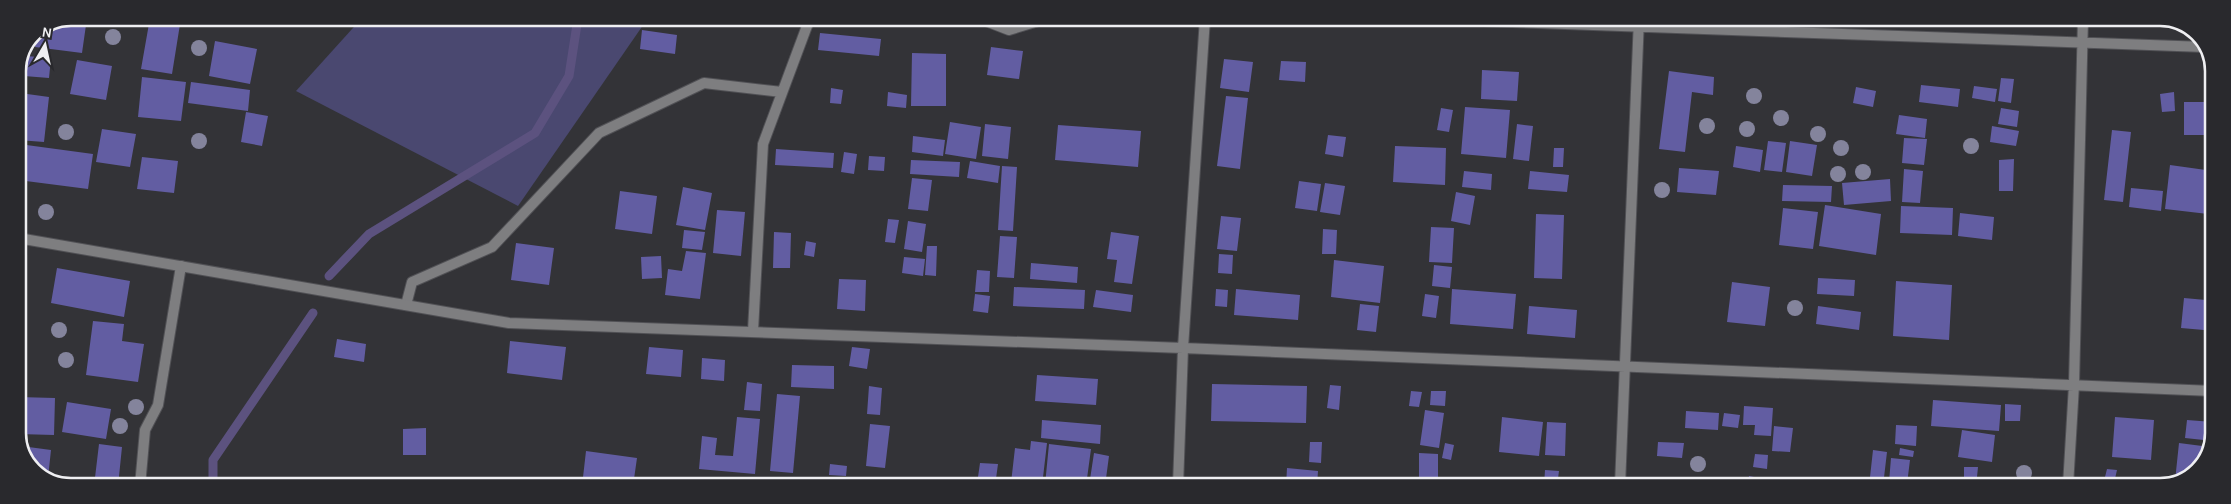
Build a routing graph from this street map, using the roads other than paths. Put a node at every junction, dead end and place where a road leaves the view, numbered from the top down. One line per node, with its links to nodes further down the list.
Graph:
1 (807, 26): 10 (street)
2 (999, 26): 3 (street)
3 (1022, 26)
4 (1203, 26): 15 (street)
5 (1639, 26): 16 (street)
6 (1728, 26): 8 (street)
7 (2083, 26): 8 (street)
8 (2082, 42): 9 (street); 17 (street)
9 (2197, 47)
10 (782, 92): 13 (street); 14 (street)
11 (26, 239): 12 (street)
12 (181, 266): 13 (street); 19 (street)
13 (406, 305): 14 (street)
14 (753, 332): 15 (street)
15 (1183, 348): 16 (street); 20 (street)
16 (1625, 366): 17 (street); 21 (street)
17 (2074, 385): 18 (street); 22 (street)
18 (2205, 391)
19 (141, 478)
20 (1178, 478)
21 (1620, 478)
22 (2068, 478)

